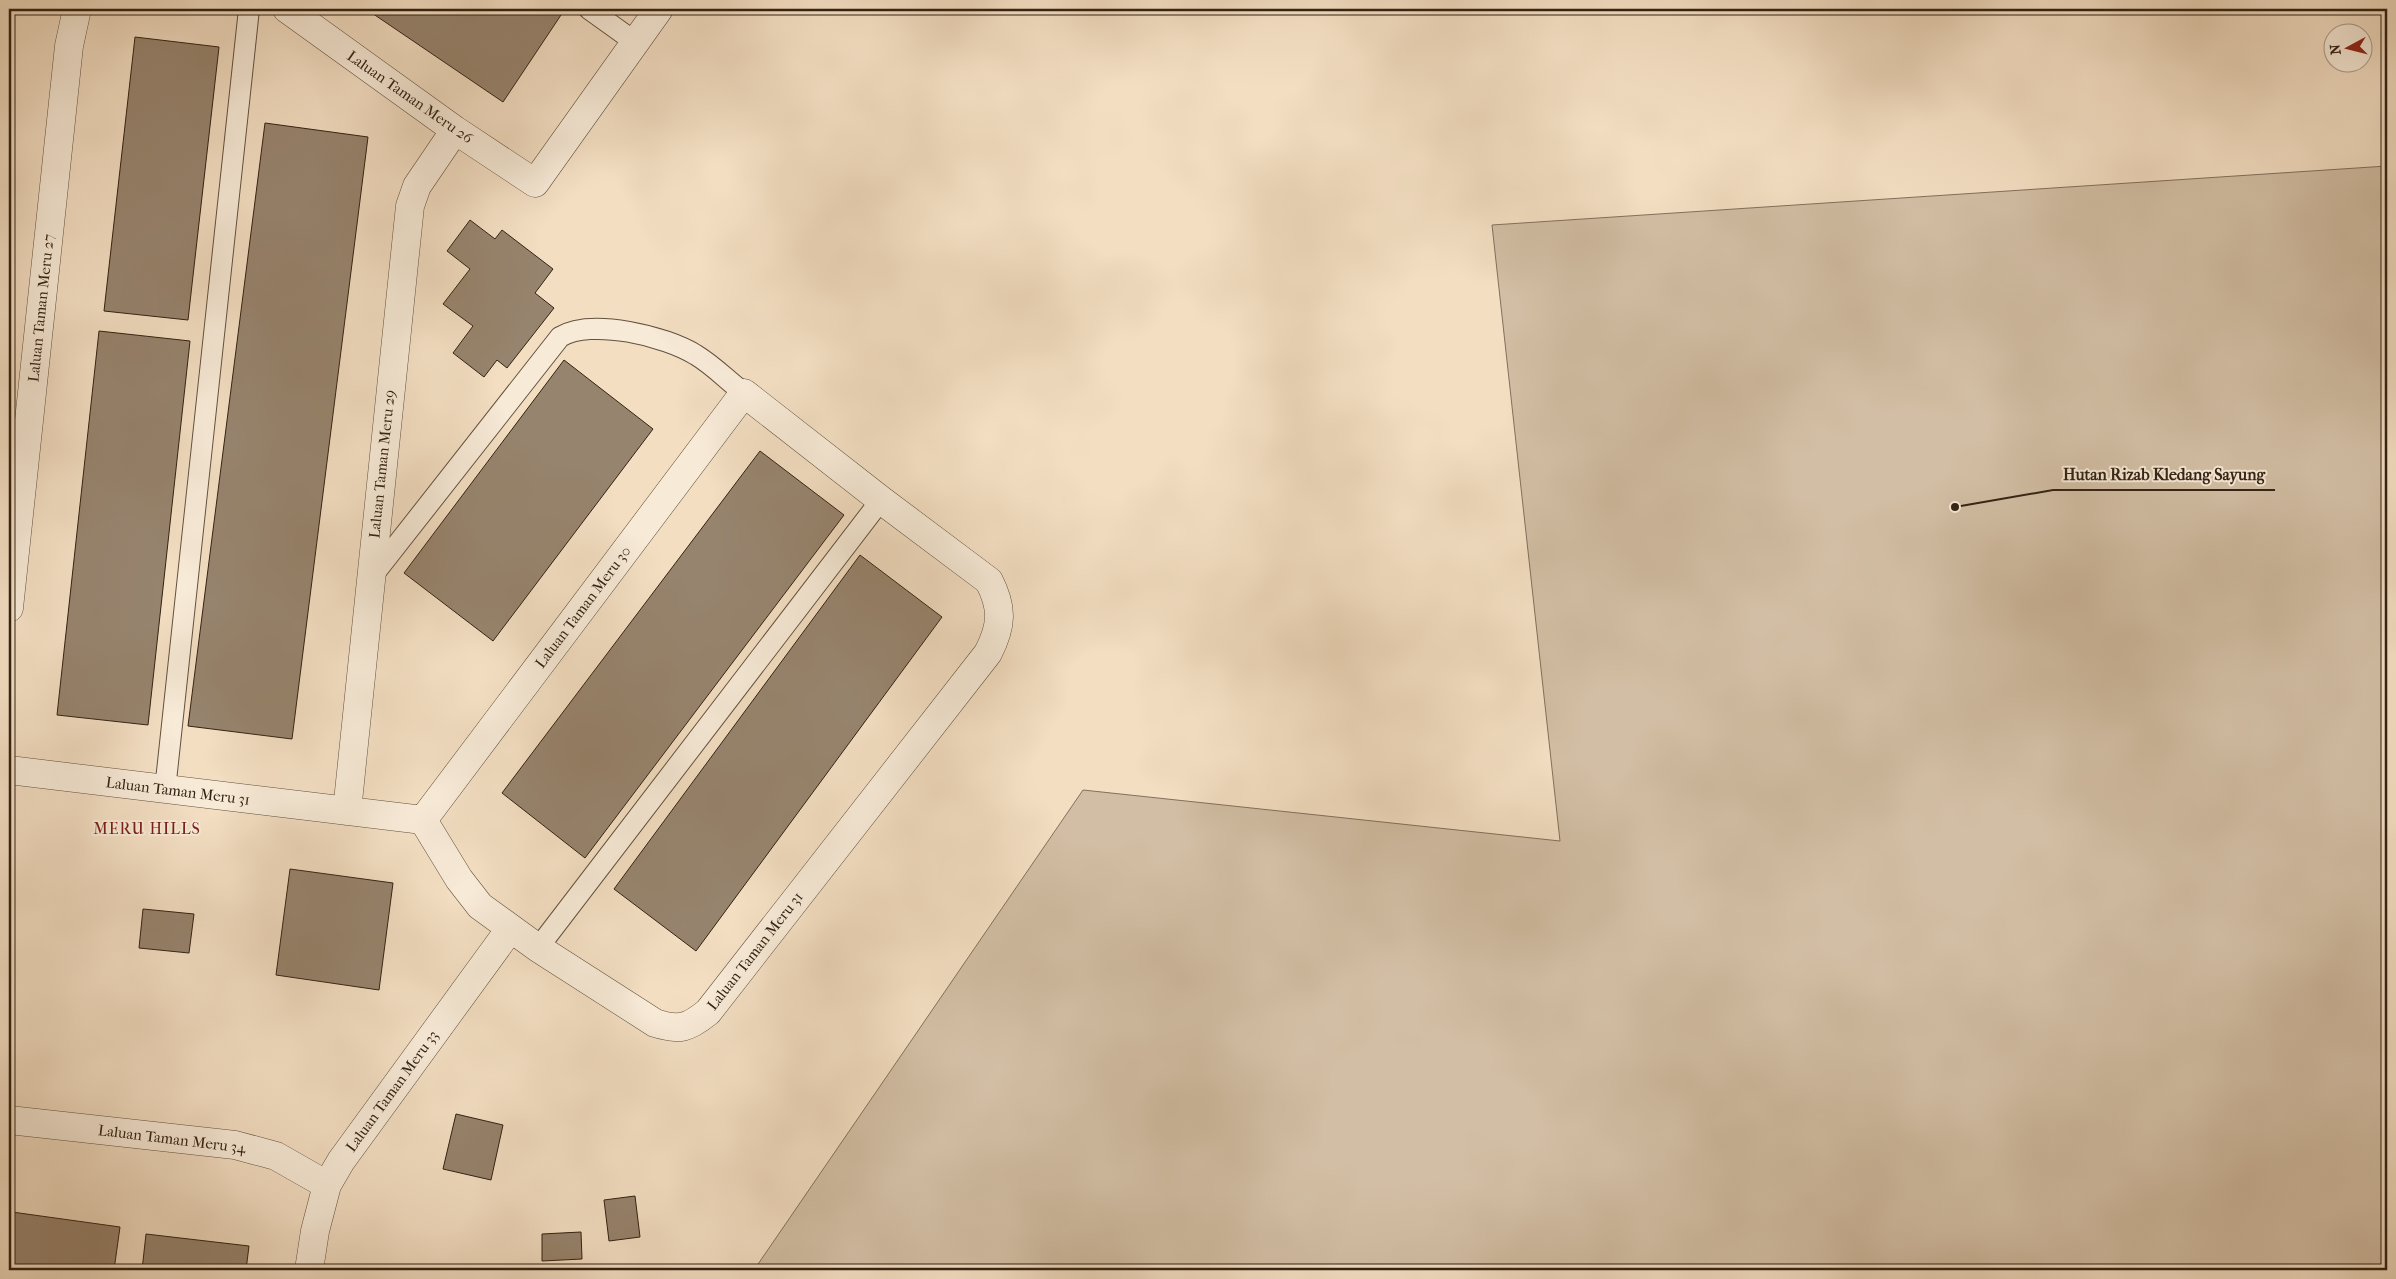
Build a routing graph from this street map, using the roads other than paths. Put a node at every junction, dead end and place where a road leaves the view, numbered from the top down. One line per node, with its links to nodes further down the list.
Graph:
1 (77, 9): 11 (street, Laluan Taman Meru 27)
2 (249, 9): 13 (lane)
3 (287, 9): 7 (street, Laluan Taman Meru 26)
4 (589, 9): 6 (lane)
5 (659, 9): 6 (street)
6 (635, 42): 7 (street, Laluan Taman Meru 26)
7 (455, 130): 10 (street, Laluan Taman Meru 29)
8 (744, 393): 9 (street); 10 (lane); 15 (street, Laluan Taman Meru 30)
9 (881, 500): 17 (lane); 17 (street, Laluan Taman Meru 31)
10 (370, 579): 14 (street, Laluan Taman Meru 29)
11 (9, 608)
12 (9, 770): 13 (street, Laluan Taman Meru 31)
13 (165, 790): 14 (street, Laluan Taman Meru 31)
14 (347, 811): 15 (street, Laluan Taman Meru 31)
15 (423, 820): 16 (street, Laluan Taman Meru 31)
16 (510, 929): 17 (street, Laluan Taman Meru 31); 19 (street, Laluan Taman Meru 33)
17 (538, 948)
18 (9, 1120): 19 (street, Laluan Taman Meru 34)
19 (328, 1185): 20 (street, Laluan Taman Meru 33)
20 (309, 1270)

